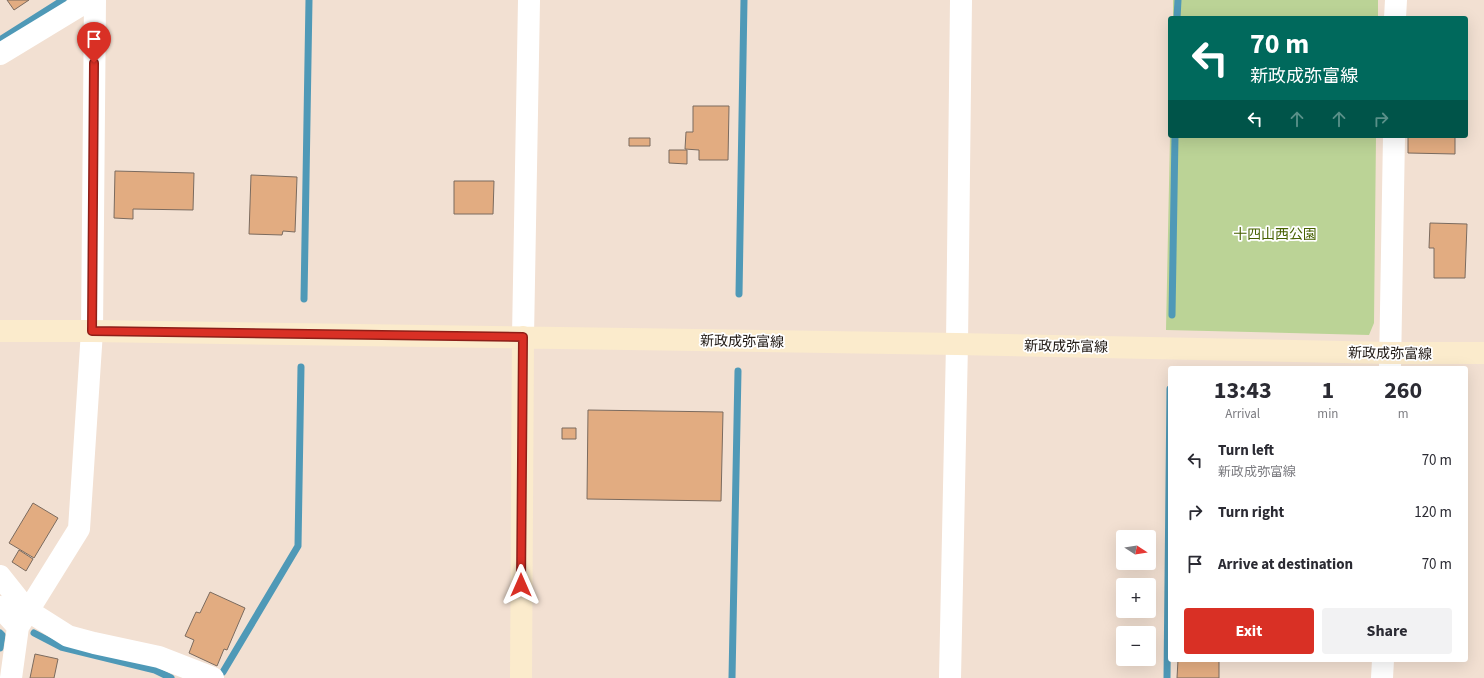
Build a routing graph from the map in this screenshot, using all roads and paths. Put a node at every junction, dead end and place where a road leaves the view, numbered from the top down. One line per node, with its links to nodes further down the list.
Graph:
1 (89, 0): 7 (street)
2 (95, 0): 10 (street)
3 (529, 0): 11 (street)
4 (961, 0): 12 (street)
5 (1396, 0): 6 (street)
6 (1395, 16)
7 (0, 54)
8 (1394, 138): 14 (street)
9 (0, 331): 10 (main road, 新政成弥富線)
10 (92, 331): 11 (main road, 新政成弥富線); 17 (street)
11 (523, 337): 12 (main road, 新政成弥富線); 21 (main road)
12 (957, 344): 14 (main road, 新政成弥富線); 22 (street)
13 (1484, 354): 14 (main road, 新政成弥富線)
14 (1390, 360)
15 (0, 576): 17 (street)
16 (0, 607): 17 (street)
17 (23, 619): 19 (street); 20 (street)
18 (1383, 662): 23 (street)
19 (11, 678)
20 (213, 678)
21 (521, 678)
22 (950, 678)
23 (1382, 678)

